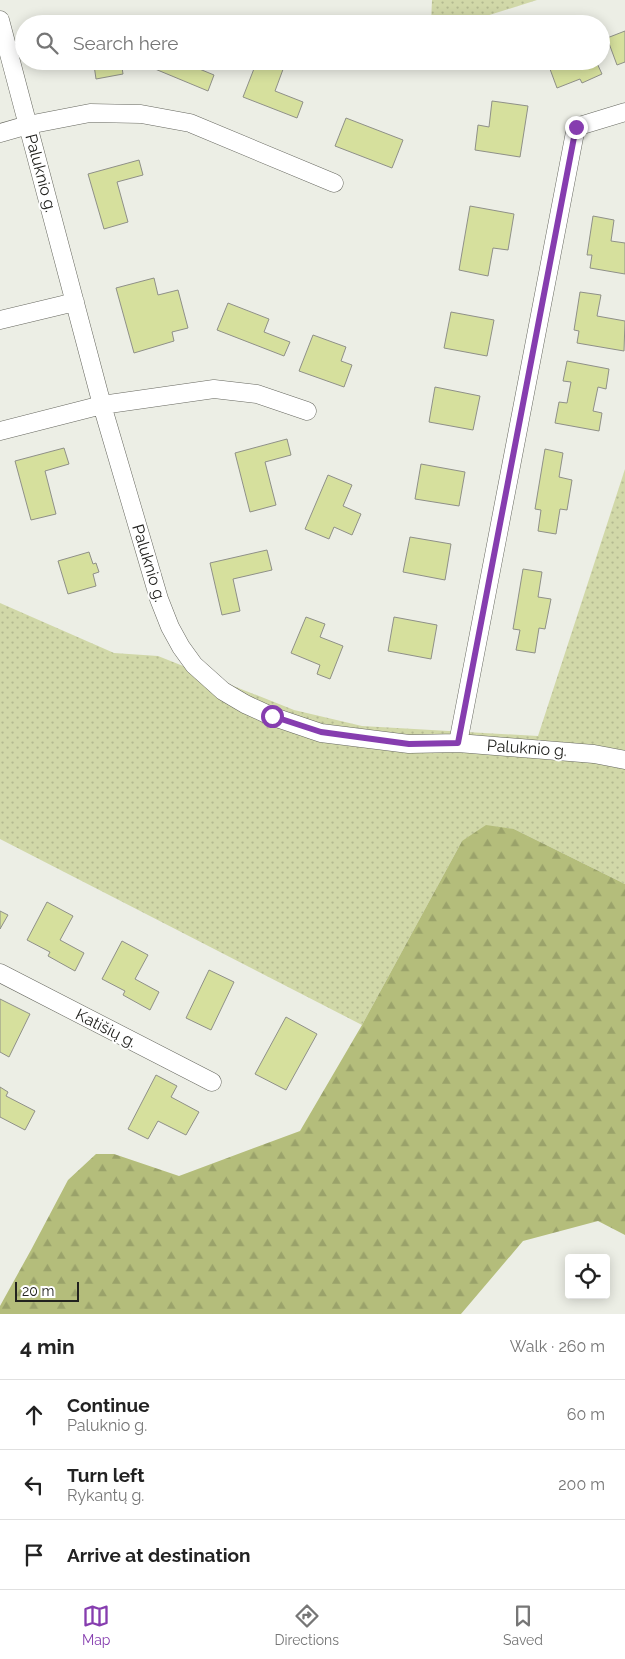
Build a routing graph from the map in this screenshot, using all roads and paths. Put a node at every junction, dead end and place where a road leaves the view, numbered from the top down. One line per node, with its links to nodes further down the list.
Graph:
1 (0, 20): 3 (street, Paluknio g.)
2 (625, 112): 11 (street)
3 (28, 125): 4 (street); 5 (street); 6 (street, Paluknio g.)
4 (0, 133)
5 (334, 183)
6 (75, 302): 7 (street); 8 (street, Paluknio g.)
7 (0, 320)
8 (102, 405): 9 (street); 10 (street); 11 (street, Paluknio g.)
9 (307, 411)
10 (0, 431)
11 (458, 743): 12 (street, Paluknio g.)
12 (625, 760)
13 (0, 973): 14 (street, Katišių g.)
14 (212, 1082)

